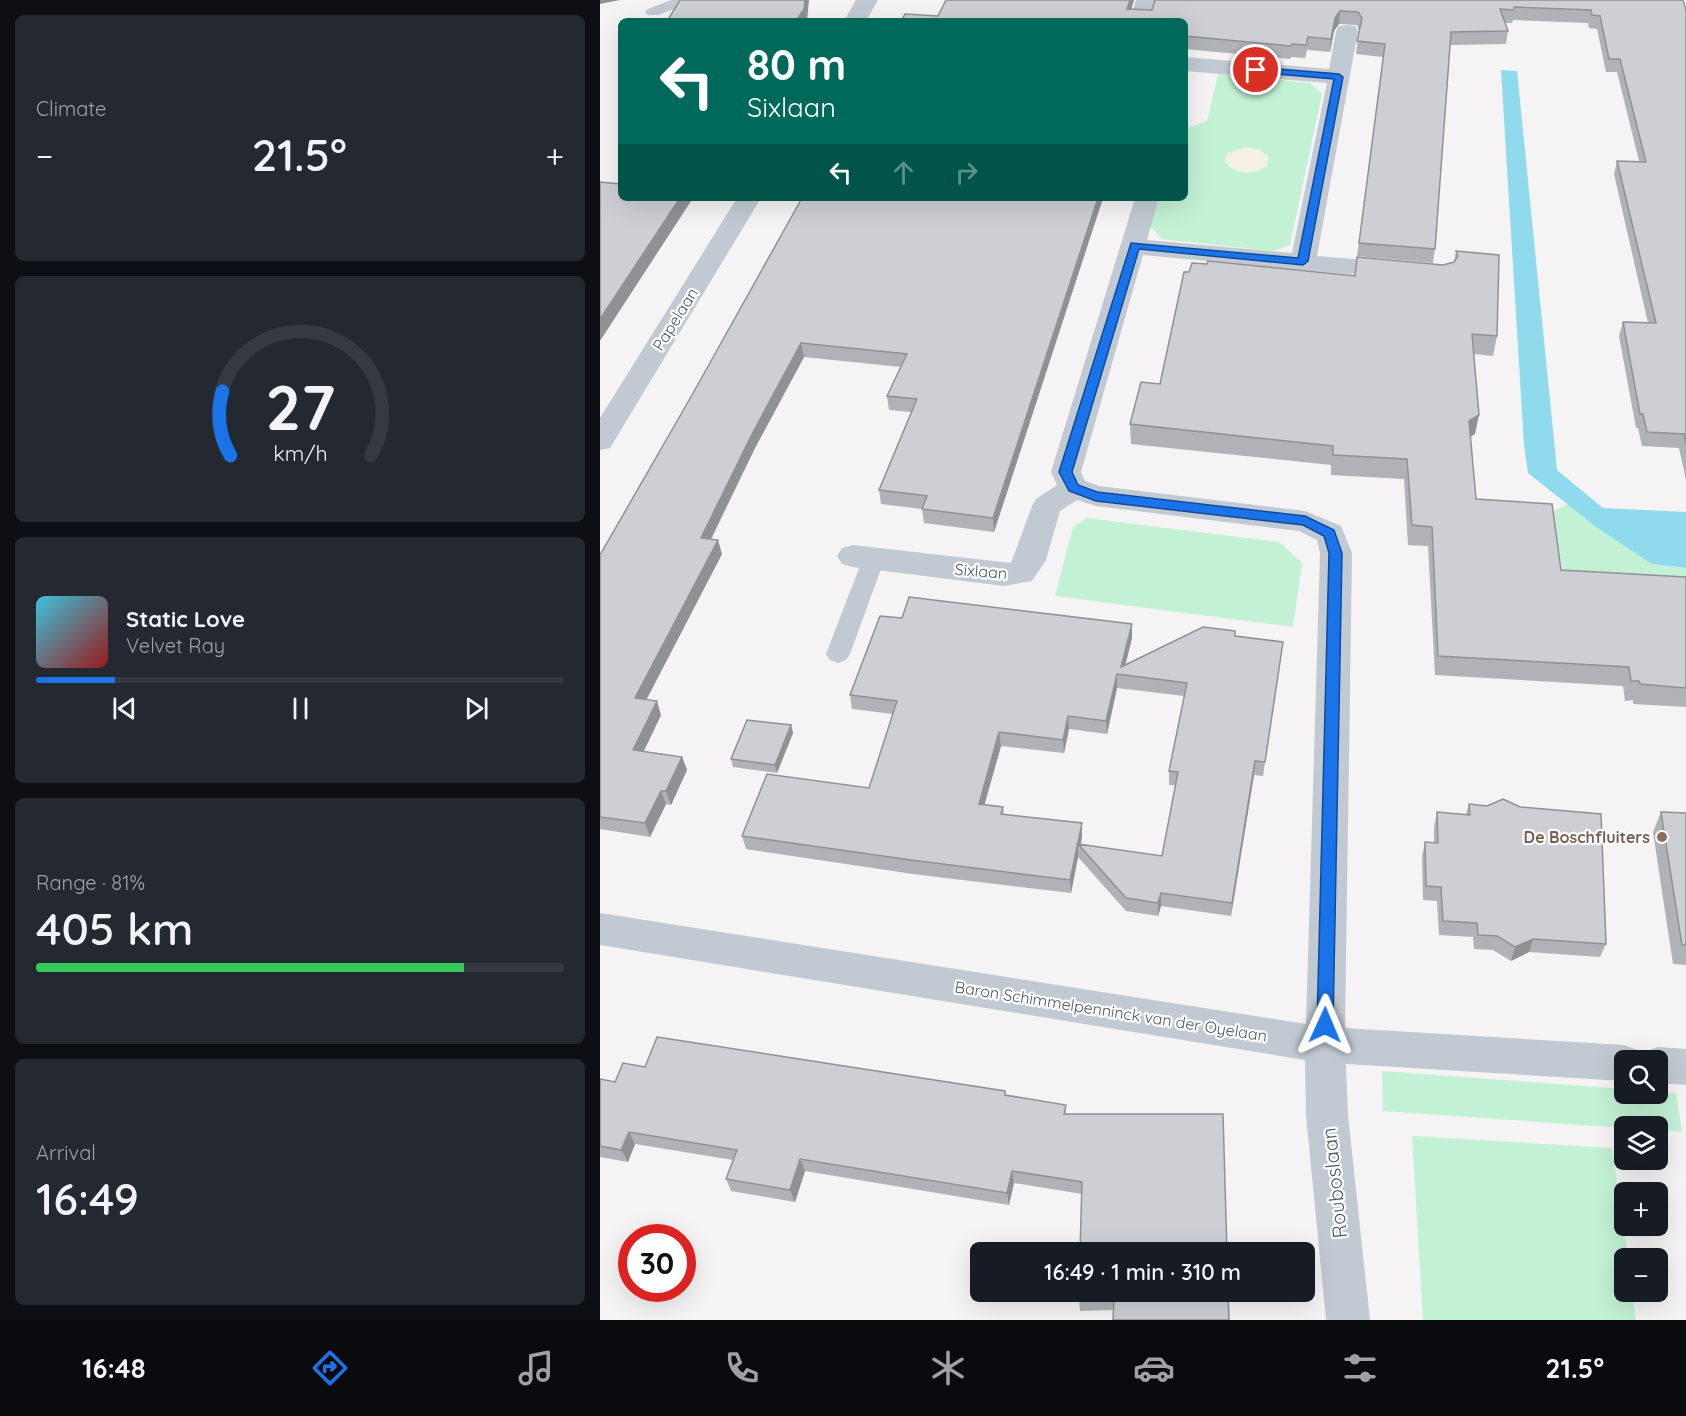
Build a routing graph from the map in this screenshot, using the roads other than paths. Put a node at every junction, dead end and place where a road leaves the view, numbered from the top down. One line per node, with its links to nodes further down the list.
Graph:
1 (685, 0): 4 (lane)
2 (867, 0): 5 (street)
3 (1147, 0): 6 (street)
4 (653, 12)
5 (857, 18)
6 (1141, 18)
7 (1347, 31): 9 (street)
8 (1188, 64): 9 (street)
9 (1339, 77): 13 (street)
10 (747, 201): 15 (street, Papelaan)
11 (1146, 201): 12 (street)
12 (1134, 246): 13 (street); 16 (street)
13 (1303, 261): 14 (street)
14 (1429, 273)
15 (600, 441)
16 (1073, 488): 17 (street, Sixlaan); 20 (street)
17 (863, 557): 18 (lane, Sixlaan)
18 (838, 654)
19 (600, 929): 20 (street, Baron Schimmelpenninck van der Oyelaan)
20 (1325, 1045): 21 (street, Baron Schimmelpenninck van der Oyelaan); 24 (street, Rouboslaan)
21 (1614, 1062)
22 (1668, 1066): 23 (street)
23 (1686, 1067)
24 (1348, 1320)

